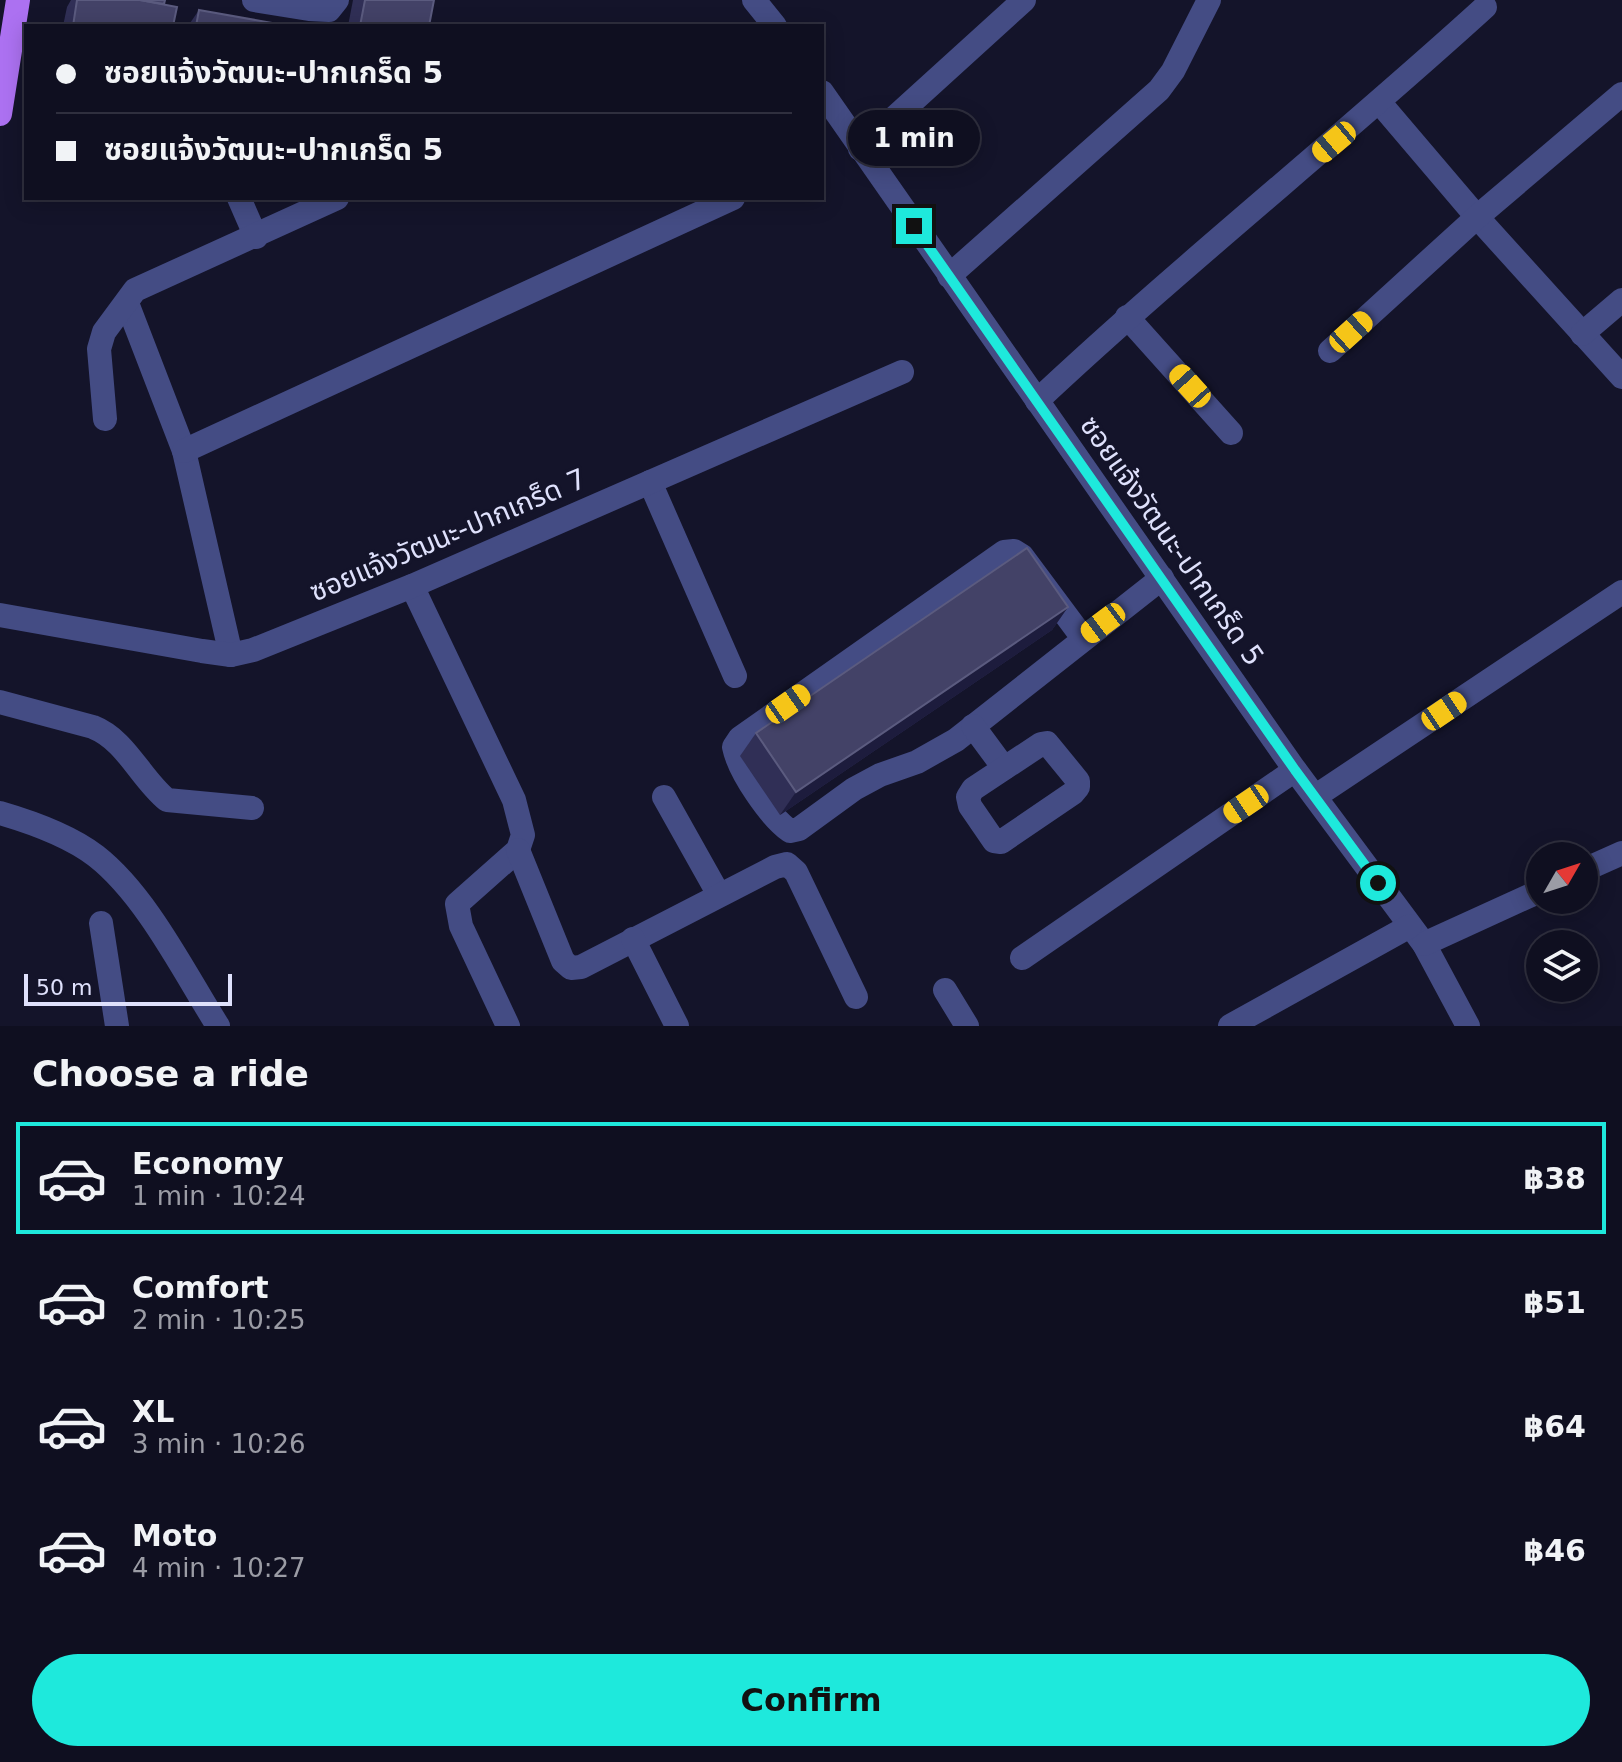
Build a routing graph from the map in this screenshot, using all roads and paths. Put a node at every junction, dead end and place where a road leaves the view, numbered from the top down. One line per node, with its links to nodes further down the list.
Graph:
1 (18, 0): 9 (main road)
2 (254, 0): 3 (street)
3 (337, 0)
4 (754, 0): 8 (street)
5 (1024, 0): 14 (street)
6 (1209, 0): 20 (street)
7 (1485, 7): 12 (street)
8 (773, 24)
9 (19, 41): 13 (main road)
10 (1622, 94): 18 (street)
11 (824, 95): 14 (street, ซอยแจ้งวัฒนะ-ปากเกร็ด 5)
12 (1380, 103): 18 (street); 23 (street)
13 (0, 114)
14 (860, 149): 20 (street, ซอยแจ้งวัฒนะ-ปากเกร็ด 5)
15 (240, 200): 19 (street)
16 (333, 200): 19 (street)
17 (722, 200): 31 (street)
18 (1477, 217): 24 (street); 25 (street)
19 (256, 237): 22 (street)
20 (949, 276): 28 (street, ซอยแจ้งวัฒนะ-ปากเกร็ด 5)
21 (1622, 300): 24 (street)
22 (127, 303): 29 (street); 31 (street)
23 (1127, 317): 28 (street); 30 (street)
24 (1582, 334): 27 (street)
25 (1330, 351)
26 (902, 372): 32 (street, ซอยแจ้งวัฒนะ-ปากเกร็ด 7)
27 (1622, 377)
28 (1037, 401): 33 (street, ซอยแจ้งวัฒนะ-ปากเกร็ด 5)
29 (105, 419)
30 (1231, 433)
31 (184, 451): 38 (street)
32 (650, 482): 34 (street, ซอยแจ้งวัฒนะ-ปากเกร็ด 7); 39 (street)
33 (1162, 578): 37 (street); 43 (street, ซอยแจ้งวัฒนะ-ปากเกร็ด 5)
34 (412, 586): 38 (street, ซอยแจ้งวัฒนะ-ปากเกร็ด 7); 48 (street)
35 (1622, 592): 44 (street)
36 (0, 615): 38 (street, ซอยแจ้งวัฒนะ-ปากเกร็ด 7)
37 (1083, 638): 41 (street); 41 (street)
38 (231, 655)
39 (735, 676)
40 (0, 702): 46 (street)
41 (973, 726): 42 (street)
42 (1004, 768): 42 (street)
43 (1295, 770): 44 (street, ซอยแจ้งวัฒนะ-ปากเกร็ด 5); 56 (street)
44 (1316, 796): 54 (street, ซอยแจ้งวัฒนะ-ปากเกร็ด 5)
45 (664, 797): 51 (street)
46 (252, 808)
47 (0, 813): 60 (street)
48 (518, 850): 55 (street); 61 (street)
49 (1622, 853): 50 (street)
50 (1598, 864)
51 (719, 895): 55 (street); 58 (street)
52 (1526, 896): 54 (street)
53 (101, 923): 59 (street)
54 (1417, 935): 64 (street); 65 (street, ซอยแจ้งวัฒนะ-ปากเกร็ด 5)
55 (633, 939): 62 (street)
56 (1022, 958)
57 (945, 990): 63 (street)
58 (856, 997)
59 (117, 1026)
60 (218, 1026)
61 (508, 1026)
62 (677, 1026)
63 (967, 1026)
64 (1230, 1026)
65 (1468, 1026)

